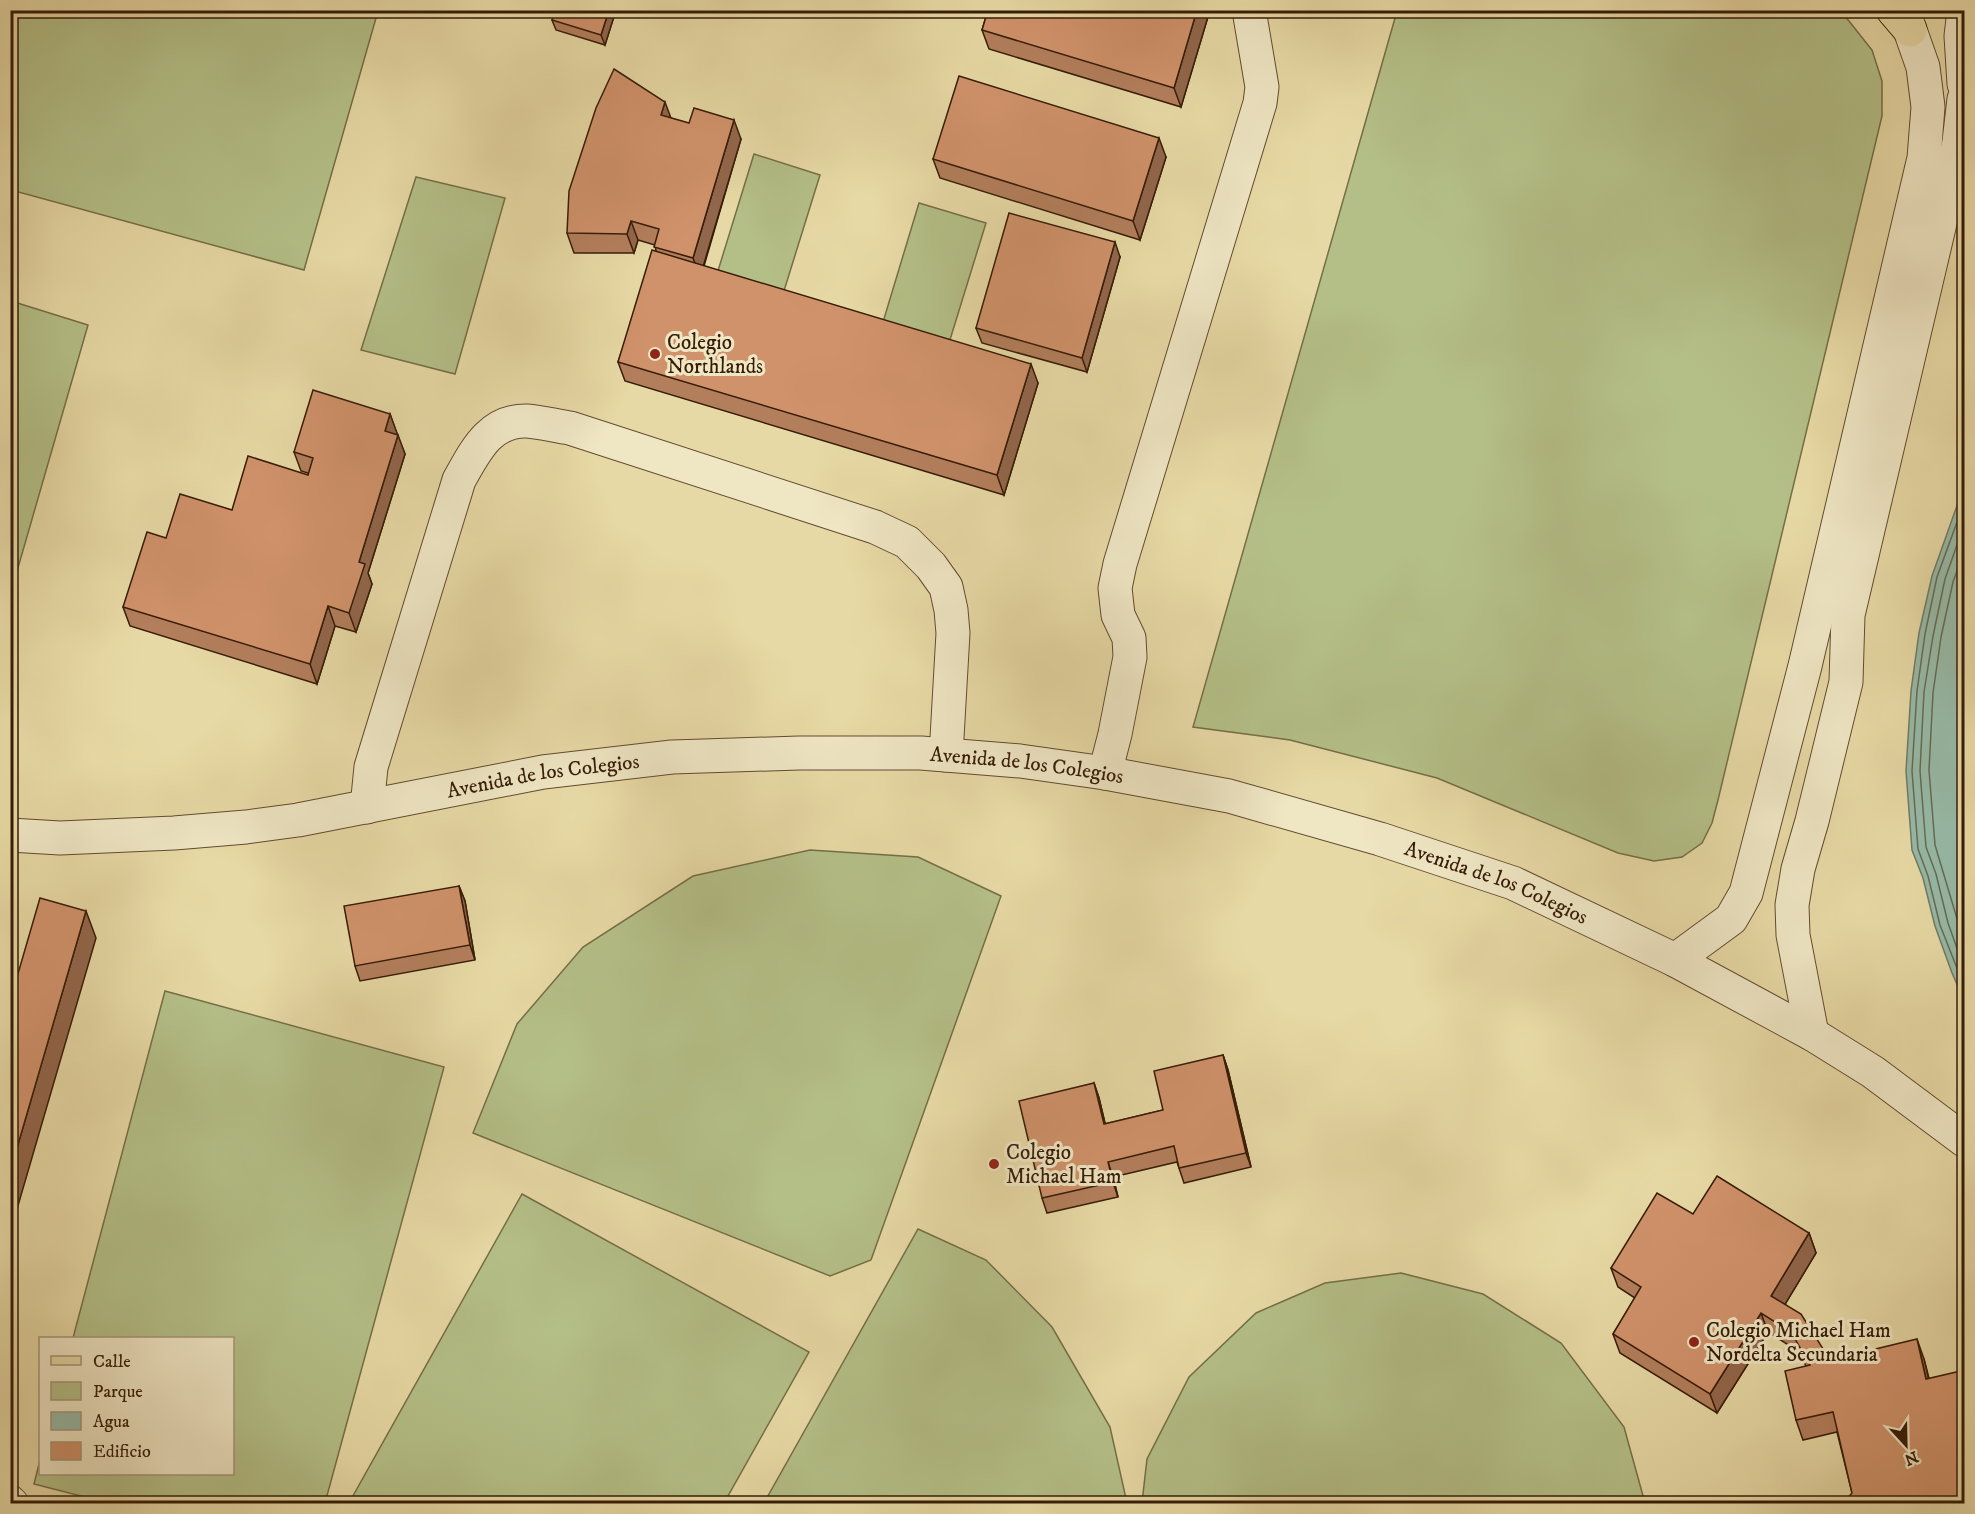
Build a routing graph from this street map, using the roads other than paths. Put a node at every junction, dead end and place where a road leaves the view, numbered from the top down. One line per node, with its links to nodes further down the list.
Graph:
1 (1250, 10): 7 (street)
2 (1965, 11): 4 (street)
3 (1902, 17): 10 (street)
4 (1965, 84)
5 (1965, 99): 11 (street)
6 (946, 755): 7 (street, Avenida de los Colegios); 8 (street, Avenida de los Colegios); 8 (street)
7 (1105, 773): 10 (street, Avenida de los Colegios)
8 (367, 807): 9 (street, Avenida de los Colegios)
9 (10, 835)
10 (1675, 960): 11 (street, Avenida de los Colegios)
11 (1812, 1034): 12 (street, Avenida de los Colegios)
12 (1965, 1140)

